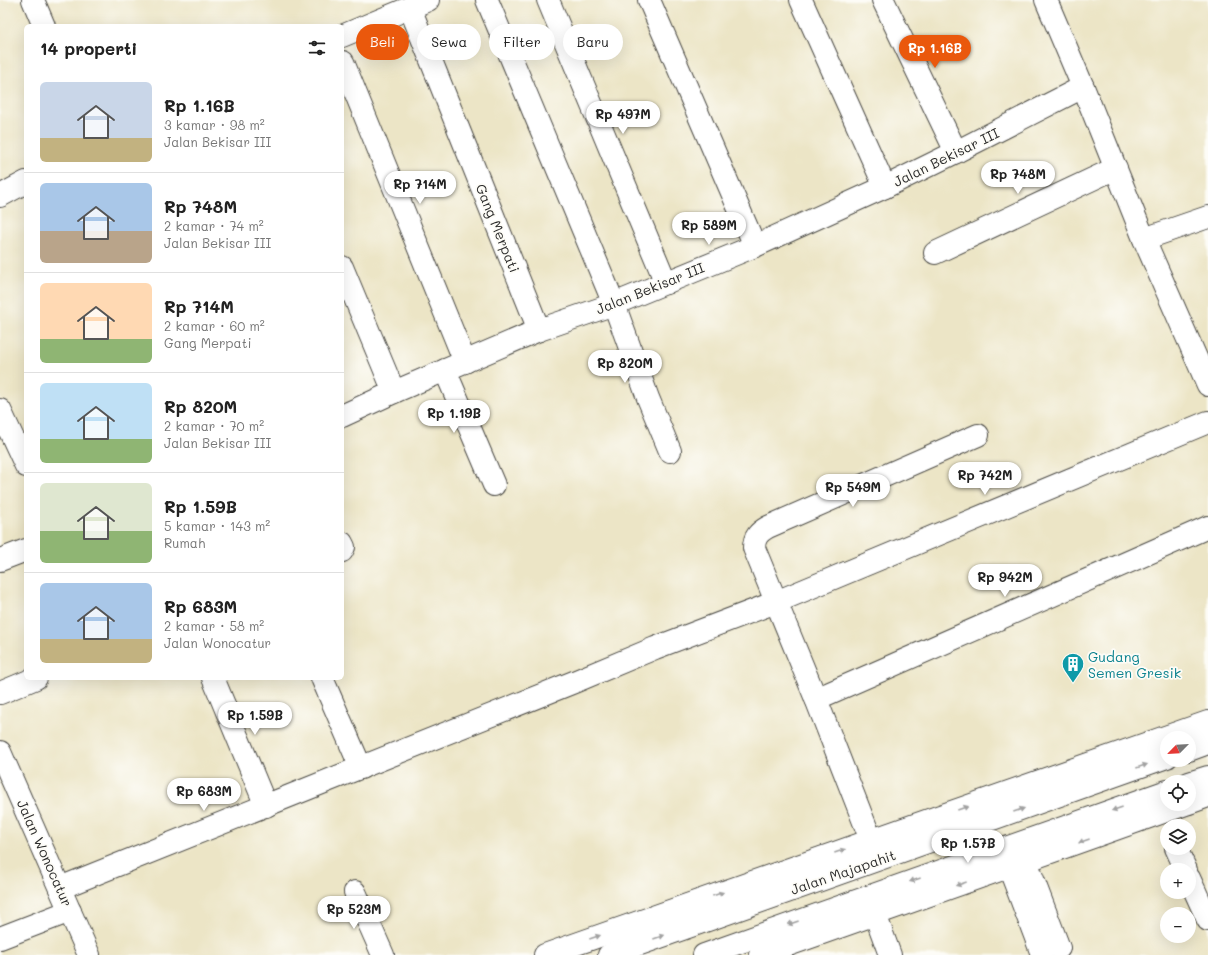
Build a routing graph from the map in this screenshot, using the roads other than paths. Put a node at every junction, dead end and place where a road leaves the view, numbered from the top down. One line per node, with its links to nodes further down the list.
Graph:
1 (33, 0): 9 (main road)
2 (487, 0): 24 (main road)
3 (548, 0): 23 (main road)
4 (649, 0): 20 (main road)
5 (801, 0): 16 (main road)
6 (883, 0): 13 (main road)
7 (1046, 0): 12 (main road)
8 (420, 7): 10 (main road); 25 (main road, Gang Merpati)
9 (43, 24)
10 (344, 35)
11 (344, 64): 26 (main road)
12 (1083, 88): 13 (main road, Jalan Bekisar III); 14 (main road)
13 (956, 152): 16 (main road, Jalan Bekisar III)
14 (1116, 168): 19 (main road); 21 (main road)
15 (24, 183): 17 (main road)
16 (885, 187): 20 (main road, Jalan Bekisar III)
17 (0, 196)
18 (1208, 217): 19 (main road)
19 (1144, 239): 28 (main road)
20 (755, 246): 23 (main road, Jalan Bekisar III)
21 (935, 253)
22 (344, 272): 29 (main road)
23 (666, 283): 24 (main road, Jalan Bekisar III)
24 (614, 304): 25 (main road, Jalan Bekisar III); 34 (main road)
25 (539, 330): 26 (main road, Jalan Bekisar III)
26 (465, 362): 27 (main road, Jalan Bekisar III)
27 (445, 370): 29 (main road, Jalan Bekisar III); 36 (main road)
28 (1208, 385)
29 (394, 392): 31 (main road, Jalan Bekisar III)
30 (0, 410): 35 (main road)
31 (344, 415)
32 (1208, 422): 40 (main road)
33 (978, 435): 40 (main road)
34 (670, 451)
35 (24, 462)
36 (494, 485)
37 (1208, 527): 45 (main road)
38 (24, 551): 39 (main road)
39 (0, 560)
40 (776, 602): 45 (main road); 51 (main road)
41 (31, 680): 44 (main road)
42 (214, 680): 57 (main road)
43 (323, 680): 51 (main road)
44 (0, 693)
45 (816, 700): 61 (main road)
46 (1208, 722): 61 (main road, one-way to 46)
47 (1208, 743): 48 (main road)
48 (1196, 747)
49 (0, 752): 63 (main road, Jalan Wonocatur)
50 (1160, 760): 76 (main road, Jalan Majapahit, one-way to 50)
51 (361, 768): 57 (main road)
52 (1208, 777): 53 (main road)
53 (1196, 781)
54 (1160, 794): 68 (main road, one-way to 68)
55 (1208, 796): 56 (main road)
56 (1196, 801)
57 (266, 806): 63 (main road)
58 (1178, 811): 59 (main road)
59 (1167, 819)
60 (1160, 822): 62 (main road, one-way to 62)
61 (871, 840): 75 (main road, one-way to 61)
62 (1017, 864): 67 (main road, one-way to 67); 71 (main road)
63 (60, 888): 66 (main road, Jalan Wonocatur)
64 (355, 892): 74 (main road)
65 (1196, 893): 69 (main road)
66 (70, 911): 70 (main road); 73 (main road, Jalan Wonocatur)
67 (875, 914): 68 (main road); 78 (main road)
68 (829, 920): 72 (main road); 77 (main road, one-way to 77)
69 (1208, 920)
70 (0, 938)
71 (1051, 951)
72 (774, 953)
73 (89, 955)
74 (383, 955)
75 (545, 955)
76 (609, 955)
77 (704, 955)
78 (890, 955)

